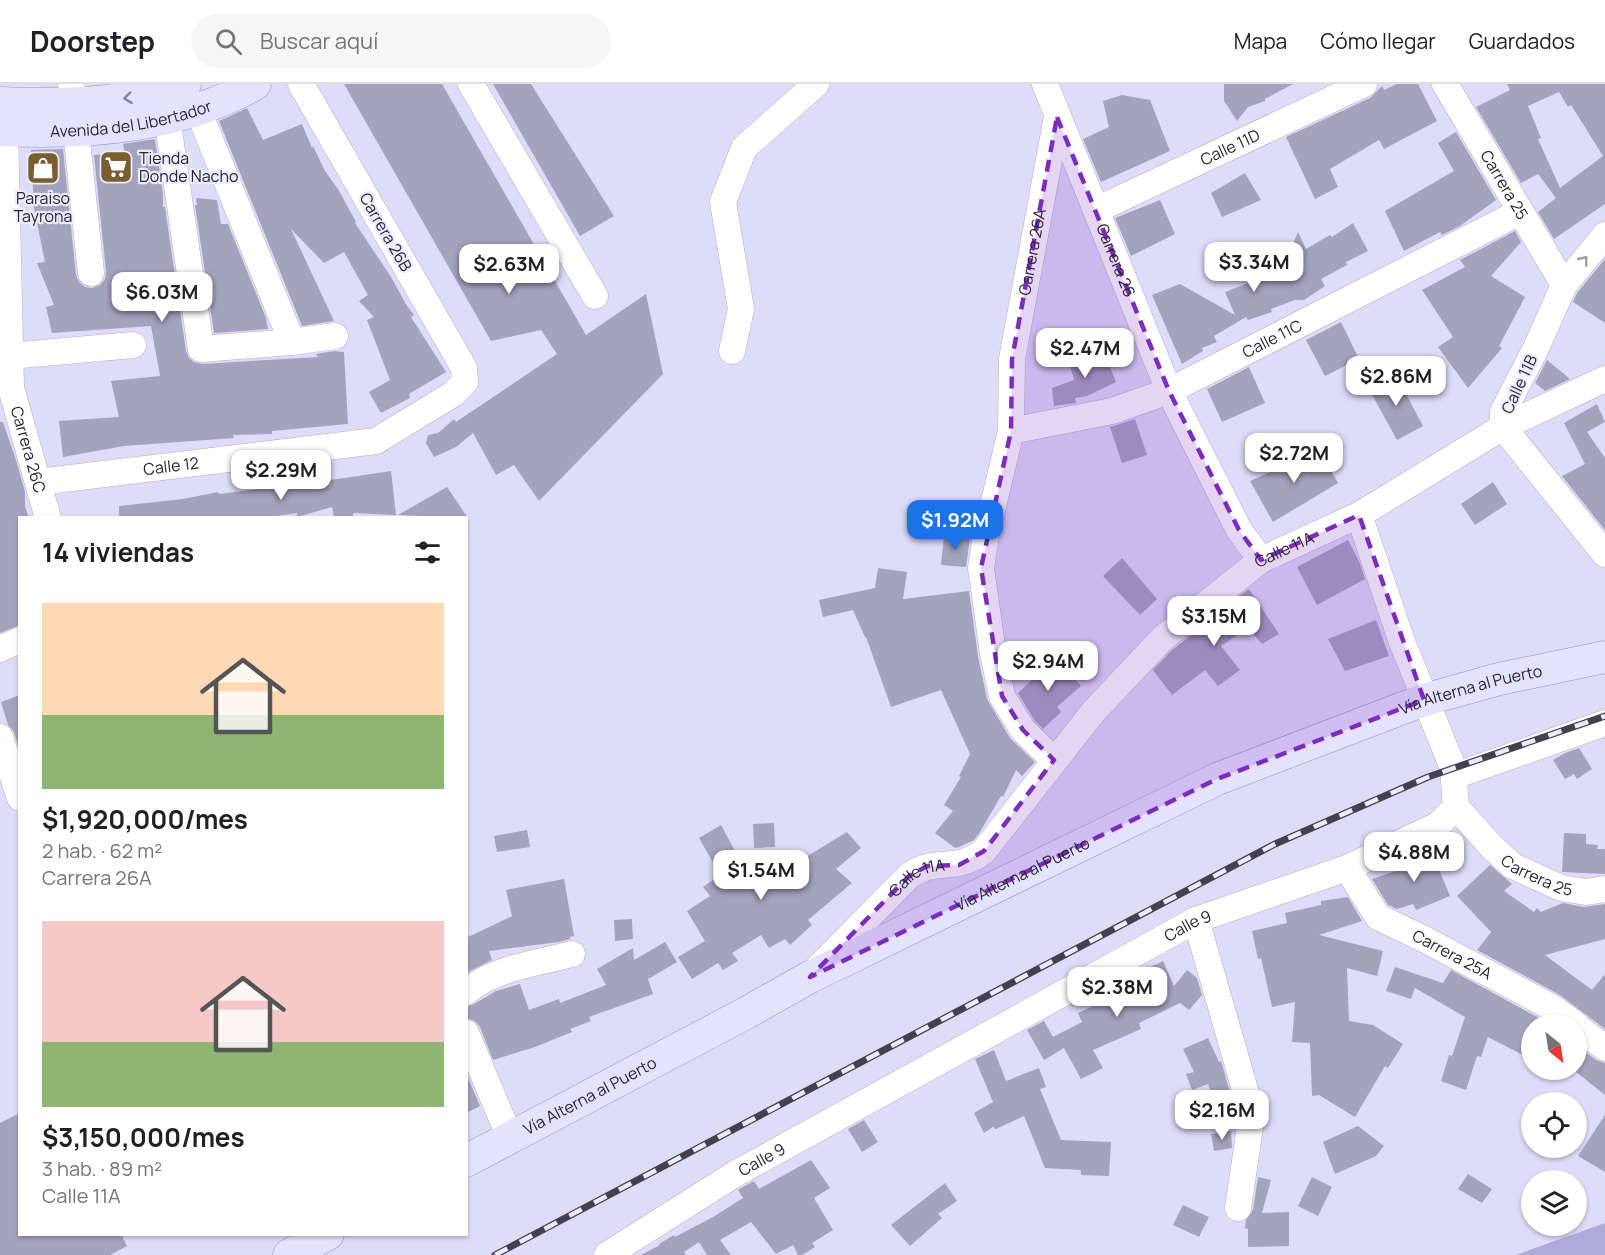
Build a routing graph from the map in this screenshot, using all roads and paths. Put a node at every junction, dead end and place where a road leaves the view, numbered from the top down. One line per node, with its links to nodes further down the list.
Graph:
1 (255, 84): 8 (main road, Avenida del Libertador)
2 (301, 84): 25 (street, Carrera 26B)
3 (471, 84): 18 (street)
4 (816, 84): 22 (street)
5 (1045, 84): 11 (street, Carrera 26)
6 (1364, 84): 13 (street, Calle 11D)
7 (1445, 84): 14 (street, Carrera 25)
8 (191, 97): 9 (main road, Avenida del Libertador, one-way to 9); 10 (main road, Avenida del Libertador); 20 (street)
9 (74, 107): 10 (main road, Avenida del Libertador); 12 (main road, Avenida del Libertador); 16 (street)
10 (167, 117): 20 (street)
11 (1057, 117): 13 (street, Carrera 26); 29 (street, Carrera 26A)
12 (2, 121): 23 (street, Carrera 26C)
13 (1096, 210): 27 (street, Carrera 26)
14 (1520, 212): 17 (street, Carrera 25); 27 (street, Calle 11C)
15 (1605, 235): 17 (street, Calle 11B, one-way to 15)
16 (91, 273)
17 (1564, 285): 28 (street, Calle 11B)
18 (595, 296)
19 (335, 336): 20 (street)
20 (292, 342)
21 (132, 345): 23 (street)
22 (732, 351)
23 (10, 356): 26 (street, Carrera 26C)
24 (1605, 379): 28 (street, Calle 11A)
25 (465, 382): 30 (street, Calle 12)
26 (6, 388): 30 (street, Carrera 26C)
27 (1169, 391): 29 (street, Calle 11C); 34 (street, Carrera 26)
28 (1503, 427): 31 (street, Calle 11A); 33 (street, Calle 11B)
29 (1011, 431): 41 (street, Carrera 26A)
30 (38, 482): 32 (street, Carrera 26C)
31 (1359, 515): 34 (street, Calle 11A); 38 (street)
32 (47, 516)
33 (1605, 554)
34 (1261, 560): 41 (street, Calle 11A)
35 (18, 641): 36 (street)
36 (0, 649)
37 (1605, 657): 38 (main road, Vía Alterna al Puerto)
38 (1424, 700): 42 (street); 49 (main road, Vía Alterna al Puerto)
39 (1605, 723): 42 (street)
40 (0, 737): 43 (street)
41 (1054, 760): 49 (street, Calle 11A)
42 (1454, 776): 44 (street)
43 (18, 792)
44 (1456, 807): 45 (street, Calle 9); 46 (street, Carrera 25)
45 (1347, 868): 47 (street, Calle 9); 51 (street, Carrera 25A)
46 (1605, 889)
47 (1196, 920): 57 (street); 60 (street, Calle 9)
48 (572, 954): 50 (street)
49 (810, 977): 55 (main road, Vía Alterna al Puerto)
50 (468, 990)
51 (1560, 1014)
52 (1587, 1034): 54 (street, Carrera 25A)
53 (468, 1039): 55 (street)
54 (1605, 1048)
55 (510, 1138): 56 (main road, Vía Alterna al Puerto)
56 (468, 1160)
57 (1238, 1208)
58 (324, 1236): 59 (main road)
59 (289, 1255)
60 (607, 1255)

